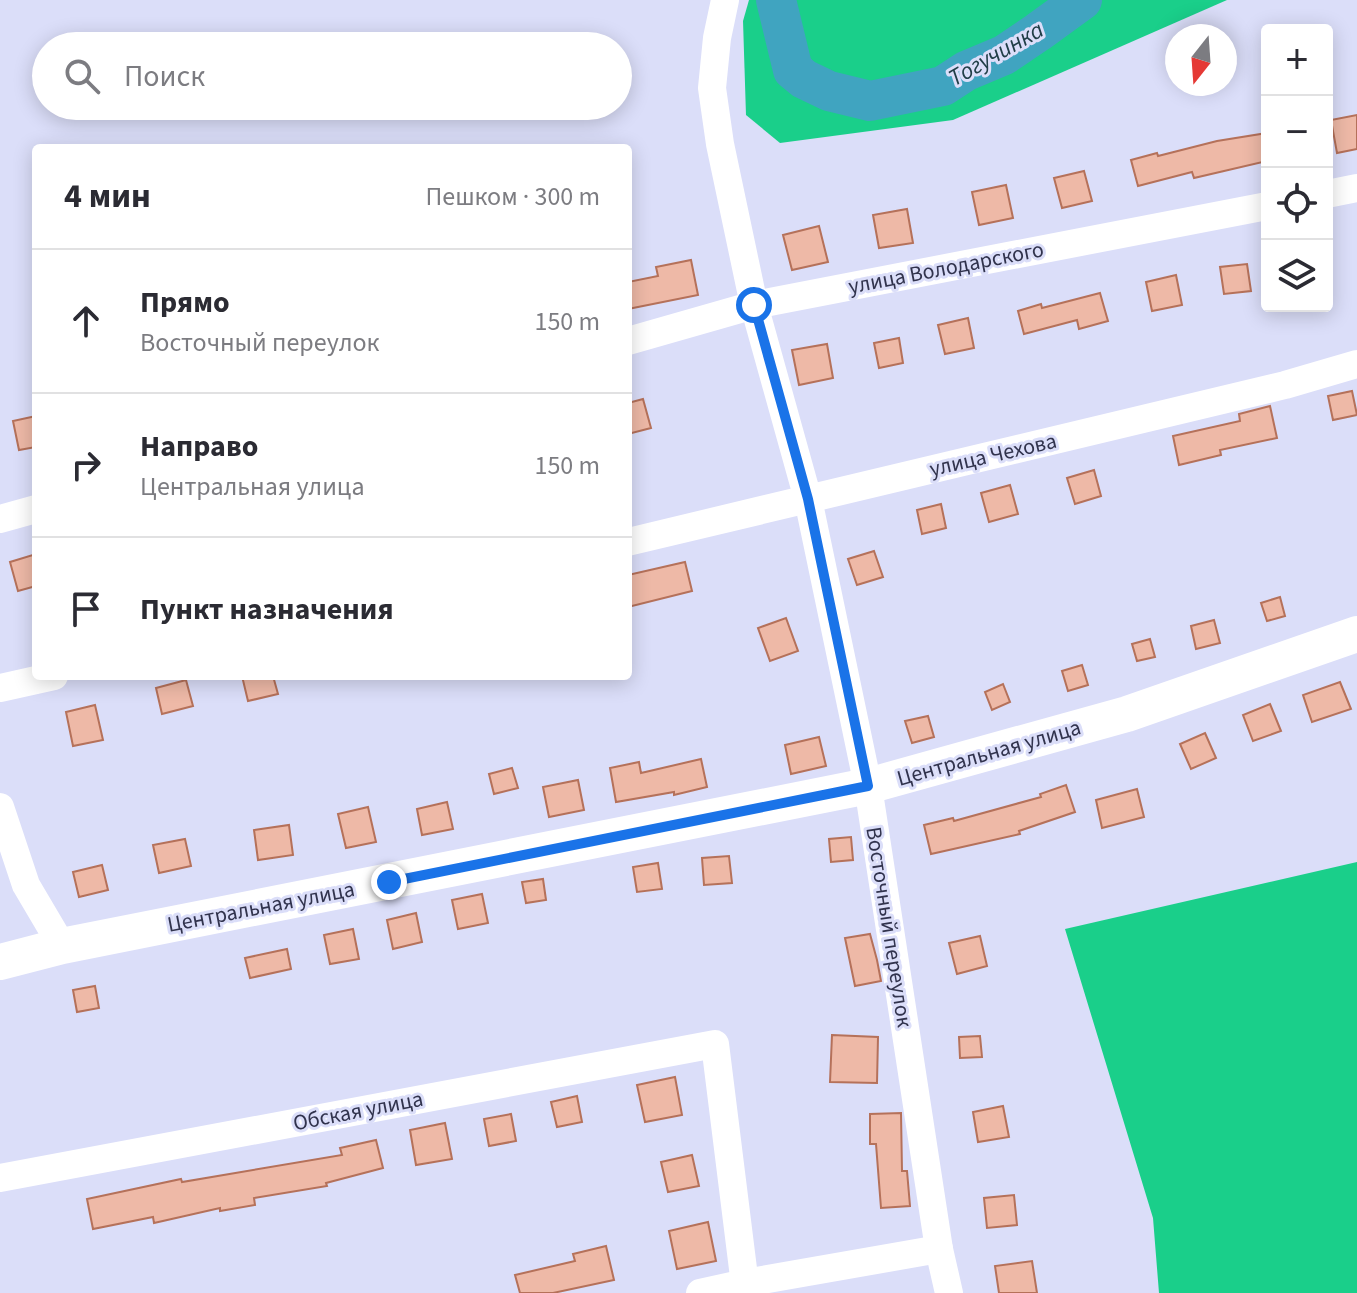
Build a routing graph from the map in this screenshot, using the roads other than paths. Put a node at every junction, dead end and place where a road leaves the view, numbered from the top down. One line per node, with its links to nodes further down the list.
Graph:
1 (725, 0): 5 (street, Восточный переулок)
2 (1357, 188): 3 (street)
3 (1333, 193)
4 (1261, 207): 5 (street, улица Володарского)
5 (754, 305): 6 (street, улица Володарского); 8 (street, Восточный переулок)
6 (632, 340)
7 (1357, 364): 8 (street, улица Чехова)
8 (808, 499): 11 (street, улица Чехова); 15 (street, Восточный переулок)
9 (32, 510): 10 (street)
10 (0, 519)
11 (632, 541)
12 (1357, 634): 15 (main road, Центральная улица)
13 (36, 680): 14 (street)
14 (0, 688)
15 (868, 786): 17 (main road, Центральная улица); 20 (street, Восточный переулок)
16 (0, 807): 17 (street)
17 (62, 946): 18 (main road, Центральная улица)
18 (0, 962)
19 (0, 1178): 21 (street, Обская улица)
20 (939, 1249): 21 (street); 23 (street, Восточный переулок)
21 (746, 1288): 22 (street)
22 (700, 1293)
23 (949, 1293)

